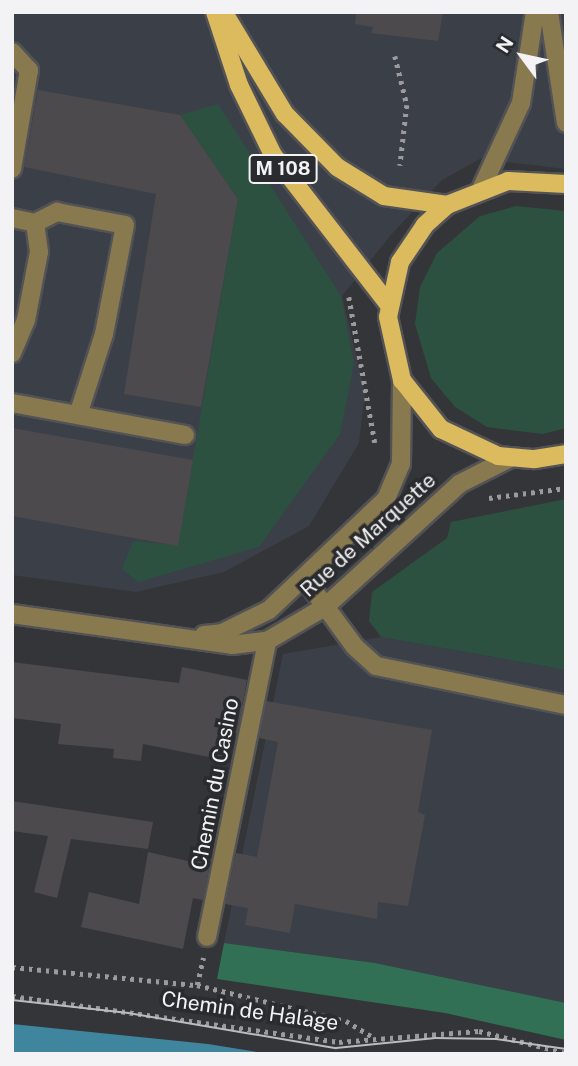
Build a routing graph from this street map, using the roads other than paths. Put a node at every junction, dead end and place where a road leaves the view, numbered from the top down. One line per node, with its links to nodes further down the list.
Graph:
1 (215, 12): 13 (main road, M 108)
2 (224, 12): 10 (main road, M 108)
3 (536, 12): 9 (street)
4 (549, 12): 6 (street)
5 (12, 52): 7 (street)
6 (566, 123)
7 (12, 169)
8 (566, 184): 9 (main road)
9 (482, 187): 10 (main road)
10 (447, 205): 13 (main road)
11 (12, 218): 12 (street)
12 (35, 223): 14 (street); 17 (street)
13 (389, 304): 15 (main road)
14 (12, 353)
15 (402, 380): 20 (main road); 21 (street, Rue de Marquette)
16 (12, 403): 17 (street)
17 (78, 415): 18 (street)
18 (185, 435)
19 (566, 454): 20 (main road)
20 (510, 458): 22 (street, Rue de Marquette)
21 (305, 579): 22 (street); 24 (street, Rue de Marquette)
22 (325, 607): 25 (street, Rue de Marquette); 26 (street)
23 (12, 614): 24 (street, Rue de Marquette)
24 (173, 635): 25 (street, Rue de Marquette)
25 (267, 641): 27 (street, Chemin du Casino)
26 (566, 705)
27 (207, 937)

